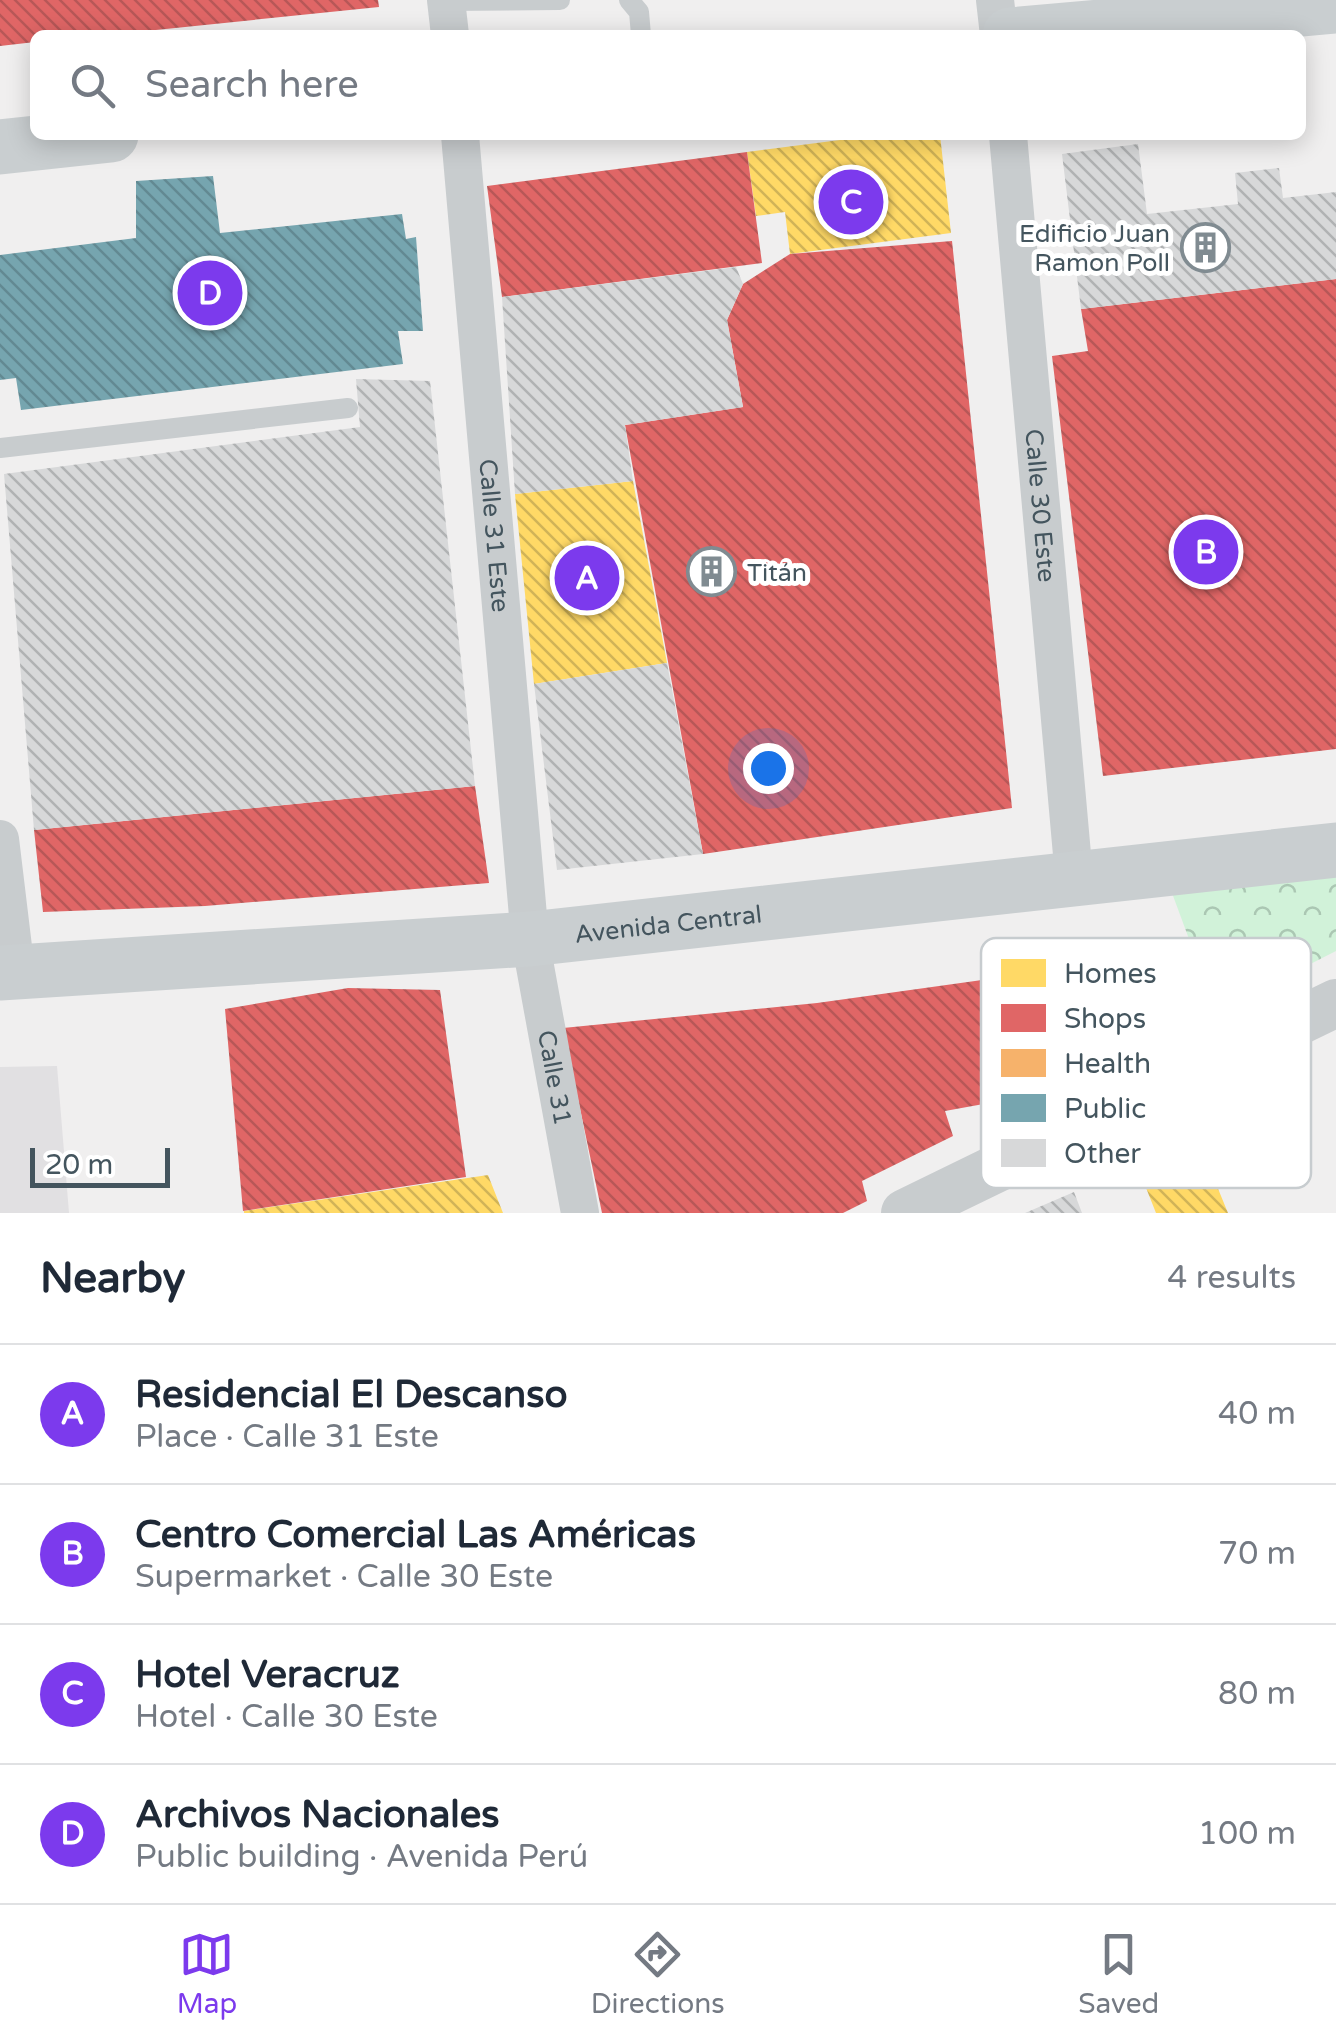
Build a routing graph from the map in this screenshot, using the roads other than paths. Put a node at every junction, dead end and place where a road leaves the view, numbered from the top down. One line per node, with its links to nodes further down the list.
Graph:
1 (446, 0): 2 (lane); 6 (street)
2 (560, 0)
3 (629, 0): 7 (lane)
4 (995, 0): 8 (street)
5 (1336, 6): 9 (main road)
6 (449, 30)
7 (641, 30)
8 (998, 30)
9 (1066, 30)
10 (65, 140): 13 (main road)
11 (460, 140): 19 (street, Calle 31 Este)
12 (1008, 140): 18 (street, Calle 30 Este)
13 (0, 147)
14 (348, 408): 15 (lane)
15 (0, 448)
16 (0, 839): 20 (street)
17 (1336, 850): 18 (main road, Avenida Central)
18 (1074, 877): 19 (main road, Avenida Central)
19 (530, 939): 20 (main road, Avenida Central); 24 (street, Calle 31)
20 (8, 972)
21 (1336, 1002): 22 (street)
22 (1311, 1014)
23 (981, 1176): 25 (street)
24 (580, 1213)
25 (905, 1213)

